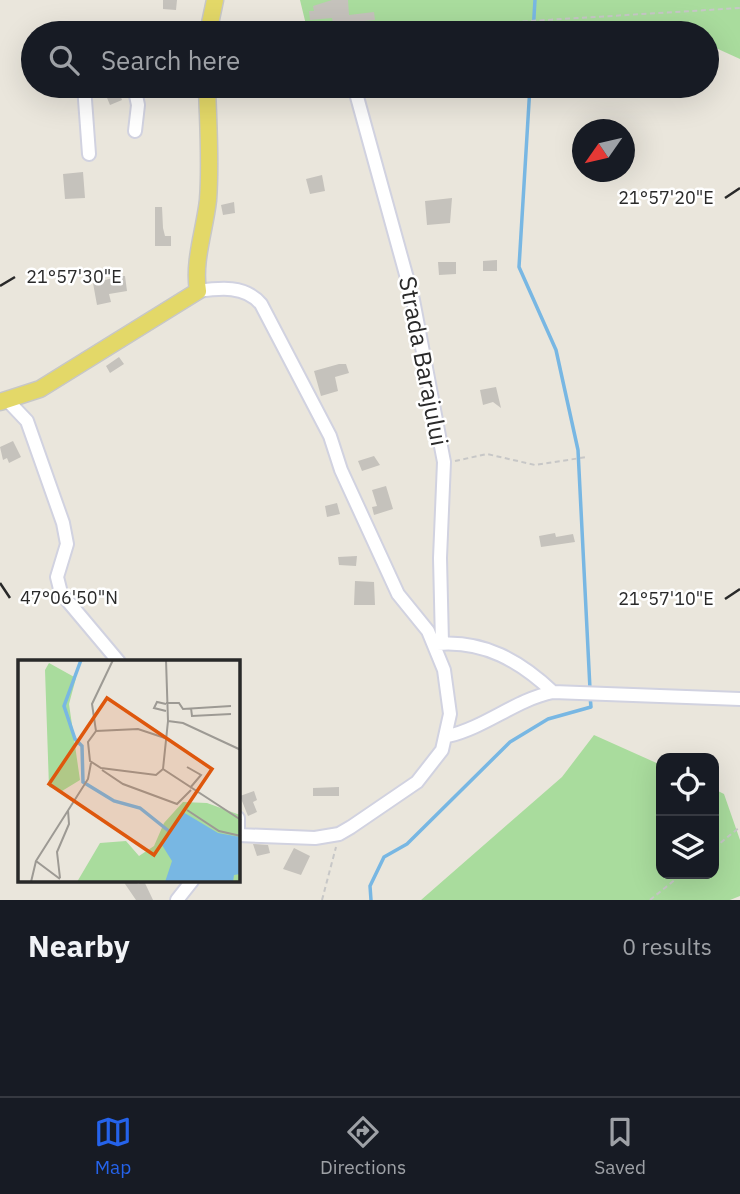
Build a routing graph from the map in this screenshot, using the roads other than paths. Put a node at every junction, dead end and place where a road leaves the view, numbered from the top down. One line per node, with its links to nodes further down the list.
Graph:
1 (215, 0): 2 (main road)
2 (211, 21)
3 (85, 98): 8 (street)
4 (137, 98): 7 (street)
5 (207, 98): 9 (main road)
6 (357, 98): 11 (street, Strada Barajului)
7 (135, 131)
8 (89, 154)
9 (198, 291): 10 (main road); 11 (street)
10 (4, 402): 12 (street)
11 (438, 644): 13 (street); 15 (street)
12 (117, 660)
13 (557, 691): 14 (street); 15 (street)
14 (740, 699)
15 (448, 736): 16 (street)
16 (240, 834)
17 (190, 883): 18 (street)
18 (177, 900)

